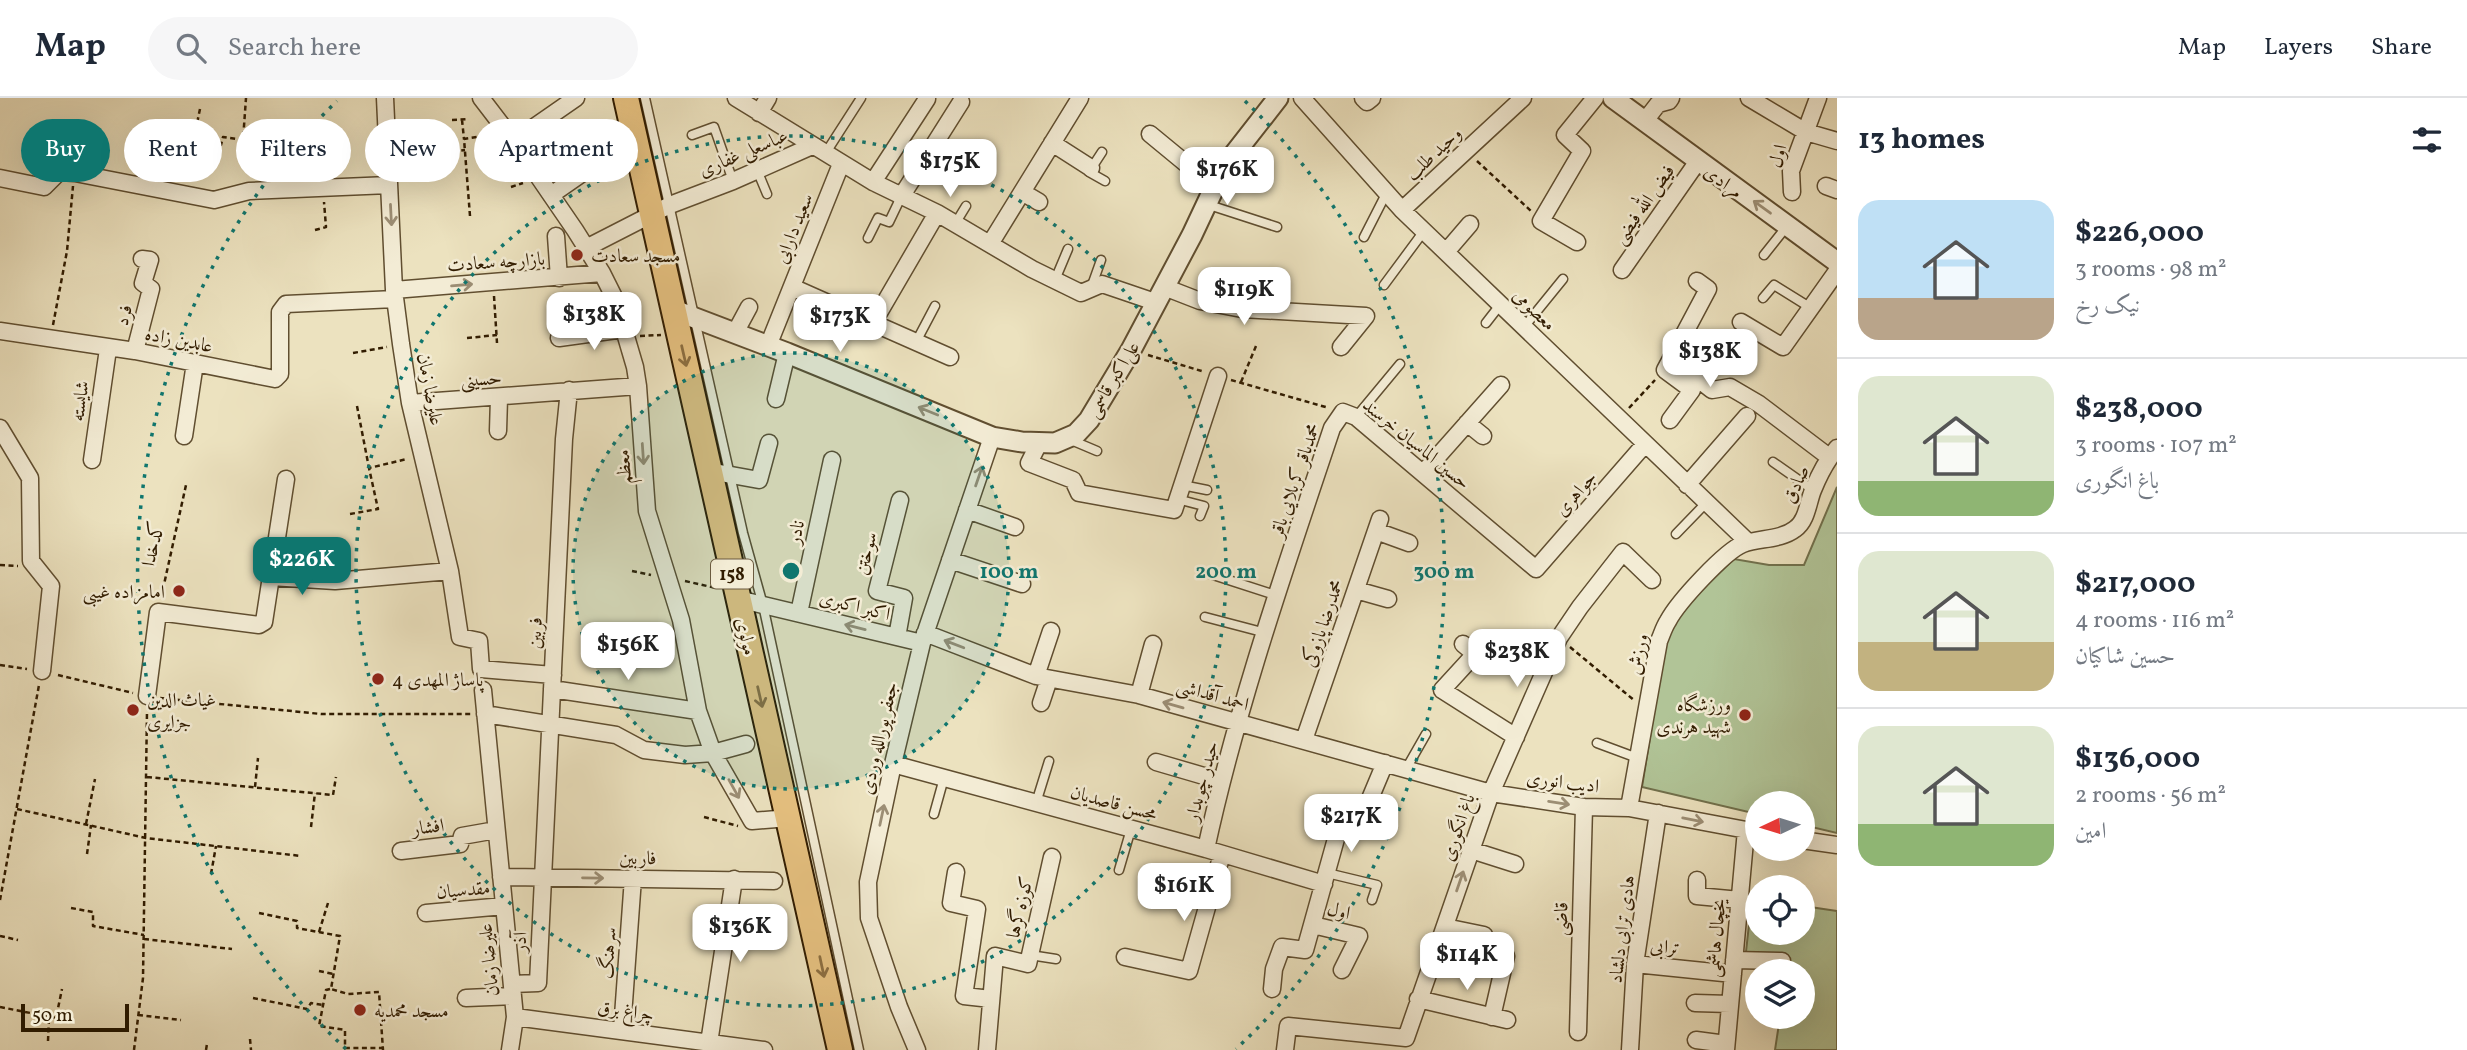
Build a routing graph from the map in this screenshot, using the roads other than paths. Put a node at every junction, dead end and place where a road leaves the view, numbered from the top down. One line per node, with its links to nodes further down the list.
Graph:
1 (385, 98): 43 (street, علیرضا زمان)
2 (481, 98): 23 (street, معظم)
3 (576, 98): 24 (street)
4 (626, 98): 53 (main road, مولوی / 158)
5 (645, 98): 53 (lane)
6 (736, 98): 22 (street)
7 (768, 98): 22 (street)
8 (861, 98): 31 (lane)
9 (1080, 98): 30 (street)
10 (1278, 98): 49 (street, علی‌اکبر قاسمی)
11 (1302, 98): 45 (street, معصومی)
12 (1363, 98): 13 (street)
13 (1371, 98)
14 (1523, 98): 54 (street, وحید طلب)
15 (1595, 98): 64 (street)
16 (1671, 98): 25 (street)
17 (1749, 98): 26 (street)
18 (1818, 98): 26 (street, اول)
19 (927, 99): 42 (street)
20 (1620, 100): 25 (street, مرادی)
21 (961, 102): 50 (street)
22 (759, 113): 31 (street)
23 (497, 119)
24 (541, 119)
25 (1644, 122): 33 (street, مرادی)
26 (1806, 132): 29 (street); 46 (street, اول)
27 (1150, 134): 49 (street)
28 (692, 135): 38 (lane)
29 (1837, 141)
30 (1052, 143): 35 (street); 44 (street)
31 (819, 150): 34 (street); 36 (street, عباسعلی غفاری)
32 (1102, 152): 35 (lane)
33 (1698, 162): 58 (street, مرادی, one-way to 33); 73 (street, فیض الله فیضی)
34 (841, 164): 42 (street); 81 (street, سعید دارابی)
35 (1091, 168): 39 (lane)
36 (757, 170): 38 (street, عباسعلی غفاری); 47 (lane)
37 (0, 178): 43 (street)
38 (733, 181): 53 (street, عباسعلی غفاری)
39 (1105, 181)
40 (542, 182): 48 (street, معظم)
41 (570, 182): 48 (street)
42 (873, 182): 50 (street)
43 (389, 185): 84 (street, علیرضا زمان, one-way to 84)
44 (1022, 191): 51 (street); 65 (street)
45 (1387, 192): 54 (street, معصومی); 62 (lane)
46 (1792, 192)
47 (767, 194)
48 (551, 195): 66 (street, معظم)
49 (1210, 195): 59 (lane); 83 (street, علی‌اکبر قاسمی)
50 (901, 197): 55 (street); 63 (lane)
51 (1039, 202)
52 (966, 206): 56 (lane)
53 (661, 209): 66 (street); 91 (main road, مولوی / 158)
54 (1402, 210): 60 (street, معصومی)
55 (937, 213): 56 (street); 93 (street)
56 (955, 224): 65 (street)
57 (1470, 224): 68 (street)
58 (1787, 226): 69 (lane); 72 (street, مرادی)
59 (1278, 227)
60 (1424, 231): 68 (street, معصومی); 80 (lane)
61 (556, 236): 76 (street)
62 (1364, 237)
63 (868, 238)
64 (1577, 242)
65 (989, 244): 78 (street)
66 (586, 247): 75 (street, معظم)
67 (1068, 249): 78 (lane)
68 (1446, 252): 86 (street, معصومی)
69 (1764, 255)
70 (1101, 260): 82 (lane)
71 (152, 261): 104 (street, فرد)
72 (1837, 262)
73 (1622, 270)
74 (1837, 271): 90 (street)
75 (602, 273): 76 (street, بازارچه سعادت); 97 (street, معظم)
76 (559, 278): 84 (street, بازارچه سعادت, one-way to 76)
77 (1563, 279): 95 (lane)
78 (1055, 280): 82 (street)
79 (1696, 281): 108 (street)
80 (1384, 285)
81 (792, 287): 93 (street); 103 (street, سعید دارابی)
82 (1091, 288): 83 (street)
83 (1160, 294): 101 (street); 125 (street, علی‌اکبر قاسمی)
84 (395, 295): 88 (street, بازارچه سعادت); 115 (street, علیرضا زمان)
85 (1763, 298): 90 (lane)
86 (1500, 305): 94 (lane); 95 (street, معصومی)
87 (935, 306): 100 (lane)
88 (282, 307): 106 (street, عابدین زاده)
89 (749, 307): 98 (street)
90 (1811, 308): 92 (street)
91 (682, 321): 98 (street); 134 (main road, مولوی / 158)
92 (1741, 321)
93 (873, 323): 100 (street)
94 (1486, 323)
95 (1524, 327): 128 (street, معصومی)
96 (0, 331): 102 (street, عابدین زاده)
97 (625, 333): 99 (street); 111 (street, معظم)
98 (735, 333): 103 (street)
99 (559, 338)
100 (916, 342): 105 (street)
101 (1341, 347)
102 (108, 349): 104 (street, عابدین زاده); 131 (street, شایسته)
103 (778, 350): 114 (street, سعید دارابی); 124 (street, one-way to 103)
104 (135, 351): 106 (street, عابدین زاده)
105 (950, 357)
106 (195, 363): 122 (street)
107 (1400, 364): 116 (lane)
108 (1668, 364): 118 (street); 130 (street)
109 (1218, 376): 140 (street)
110 (1501, 385): 119 (street)
111 (638, 386): 112 (street, حسینی); 176 (street, معظم, one-way to 176)
112 (569, 390): 113 (street, حسینی); 171 (street, فربین)
113 (499, 398): 115 (street, حسینی); 121 (street)
114 (776, 399)
115 (410, 403): 151 (street, علیرضا زمان)
116 (1350, 414): 135 (street, حسین الماسیان خرسند); 158 (street, محمدباقر کربلایی باقر)
117 (1747, 416): 137 (street)
118 (1670, 420)
119 (1467, 423): 123 (street); 135 (street)
120 (0, 428): 169 (street)
121 (498, 431)
122 (184, 436)
123 (1483, 436)
124 (992, 437): 127 (street); 143 (street, جعفر پورالله وردی, one-way to 124)
125 (1067, 438): 127 (street); 129 (lane)
126 (769, 443): 134 (street)
127 (1039, 443): 140 (street)
128 (1645, 444): 137 (street, معصومی); 150 (street, جواهری)
129 (1097, 451)
130 (1833, 452): 139 (street, صادق)
131 (92, 460)
132 (832, 460): 161 (street, نادر)
133 (1773, 462): 139 (lane)
134 (720, 473): 157 (main road, مولوی / 158); 160 (lane)
135 (1423, 473): 150 (street, حسین الماسیان خرسند)
136 (286, 479): 153 (street)
137 (1687, 485): 142 (street, معصومی)
138 (1207, 490): 140 (lane)
139 (1813, 490): 147 (street, صادق)
140 (1178, 498): 144 (lane)
141 (900, 500): 165 (street, سوختن)
142 (1706, 502): 146 (lane); 147 (street, معصومی)
143 (967, 510): 145 (street); 149 (street, جعفر پورالله وردی)
144 (1200, 516)
145 (1015, 527)
146 (1676, 534)
147 (1748, 542): 186 (street, ورزش)
148 (1409, 543): 156 (street, محمدرضا پازوکی)
149 (950, 560): 155 (street); 166 (street, جعفر پورالله وردی)
150 (1536, 569)
151 (450, 571): 153 (street); 171 (street, علیرضا زمان)
152 (1207, 573): 158 (lane)
153 (271, 577): 174 (street)
154 (1652, 580): 181 (street, باغ انگوری)
155 (1021, 584)
156 (1356, 590): 159 (street); 182 (street, محمدرضا پازوکی)
157 (737, 595): 160 (street, اکبر اکبری); 201 (main road, مولوی / 158, one-way to 201)
158 (1278, 596): 164 (street, محمدباقر کربلایی باقر)
159 (1388, 599)
160 (763, 605): 161 (street, اکبر اکبری); 255 (lane)
161 (799, 613): 165 (street, اکبر اکبری, one-way to 161)
162 (1205, 617): 164 (lane)
163 (1051, 631): 170 (street)
164 (1266, 633): 178 (street, محمدباقر کربلایی باقر)
165 (897, 637): 166 (street, اکبر اکبری)
166 (924, 638): 170 (street, احمد آقداشی, one-way to 166); 190 (street, جعفر پورالله وردی)
167 (1463, 643): 181 (street)
168 (1153, 644): 173 (street)
169 (42, 671)
170 (1042, 677): 173 (street, احمد آقداشی); 175 (street)
171 (553, 682): 176 (street); 179 (street, فربین)
172 (483, 690): 177 (street, علیرضا زمان)
173 (1139, 695): 178 (street, احمد آقداشی, one-way to 173)
174 (147, 696)
175 (1041, 703)
176 (698, 711): 185 (street, معظم)
177 (485, 714): 179 (street); 204 (street, علیرضا زمان)
178 (1238, 724): 182 (street, احمد آقداشی); 193 (street, حیدر چوبدار)
179 (551, 725): 185 (street); 218 (street, فربین)
180 (1426, 734): 191 (lane)
181 (1516, 737): 194 (street, باغ انگوری)
182 (1304, 740): 189 (street, احمد آقداشی)
183 (1597, 743): 186 (lane)
184 (746, 744): 185 (street)
185 (713, 753): 201 (street, معظم, one-way to 201)
186 (1640, 759): 197 (street, ورزش)
187 (1049, 761): 195 (lane)
188 (1156, 762): 193 (street)
189 (1385, 763): 191 (street, احمد آقداشی); 202 (street)
190 (892, 764): 192 (street, محسن قاصدیان); 256 (street, جعفر پورالله وردی, one-way to 190)
191 (1406, 769): 194 (street, احمد آقداشی)
192 (944, 778): 195 (street, محسن قاصدیان); 199 (lane)
193 (1221, 780): 208 (street, حیدر چوبدار)
194 (1491, 793): 196 (street, ادیب انوری, one-way to 196); 210 (street, باغ انگوری)
195 (1036, 803): 203 (street, محسن قاصدیان)
196 (1584, 807): 197 (street, ادیب انوری); 248 (street, قاضی)
197 (1629, 808): 198 (street, ادیب انوری)
198 (1658, 813): 205 (street, ادیب انوری, one-way to 205); 235 (street, هادی ترابی دلشاد)
199 (934, 814)
200 (1311, 814): 202 (lane)
201 (789, 818): 254 (main road, مولوی / 158, one-way to 254)
202 (1339, 828): 221 (street)
203 (1130, 829): 208 (street, محسن قاصدیان); 215 (lane)
204 (496, 830): 209 (street, افشار); 217 (street, علیرضا زمان)
205 (1745, 830)
206 (1815, 842): 207 (street)
207 (1837, 845)
208 (1206, 849): 211 (street, محسن قاصدیان)
209 (401, 850)
210 (1471, 850): 214 (street); 229 (street, باغ انگوری, one-way to 210)
211 (1222, 854): 221 (street, محسن قاصدیان); 233 (street)
212 (1052, 857): 231 (street, کوزه‌گرها)
213 (1746, 861): 225 (street, یخچال هاشمی)
214 (1515, 864)
215 (1119, 870)
216 (956, 872): 242 (street)
217 (501, 877): 218 (street, فاربین); 226 (street, علیرضا زمان)
218 (544, 877): 219 (street, فاربین, one-way to 219); 240 (street, آذر)
219 (633, 878): 220 (street, فاربین); 247 (street, سرهنگ)
220 (734, 879): 223 (street, فاربین); 250 (street)
221 (1325, 879): 224 (lane); 228 (street)
222 (1697, 880): 225 (street)
223 (774, 881)
224 (1372, 900)
225 (1740, 900): 237 (street, یخچال هاشمی)
226 (504, 906): 227 (street, مقدسیان); 240 (street, علیرضا زمان)
227 (426, 913)
228 (1312, 925): 238 (street, اول); 239 (street)
229 (1445, 927): 230 (street); 243 (street, باغ انگوری)
230 (1483, 934)
231 (1030, 955): 234 (lane); 242 (street, کوزه‌گرها)
232 (1506, 956): 243 (street)
233 (1125, 957)
234 (1056, 959)
235 (1635, 964): 237 (street, ترابی); 259 (street, هادی ترابی دلشاد)
236 (1745, 966): 237 (street, ترابی)
237 (1733, 967): 245 (street, یخچال هاشمی)
238 (1342, 971)
239 (1272, 989)
240 (512, 990): 241 (street); 246 (street, علیرضا زمان)
241 (466, 998)
242 (991, 999): 257 (street, کوزه‌گرها)
243 (1418, 999): 258 (street, باغ انگوری)
244 (1695, 1003): 245 (street)
245 (1730, 1004): 251 (street, یخچال هاشمی)
246 (515, 1017): 247 (street, چراغ برق); 252 (street)
247 (622, 1030): 250 (street, چراغ برق)
248 (1578, 1032)
249 (1696, 1040): 251 (street)
250 (709, 1043): 253 (street, چراغ برق)
251 (1726, 1047)
252 (510, 1050)
253 (764, 1050)
254 (841, 1050)
255 (859, 1050)
256 (917, 1050)
257 (987, 1050)
258 (1285, 1050)
259 (1630, 1050)

